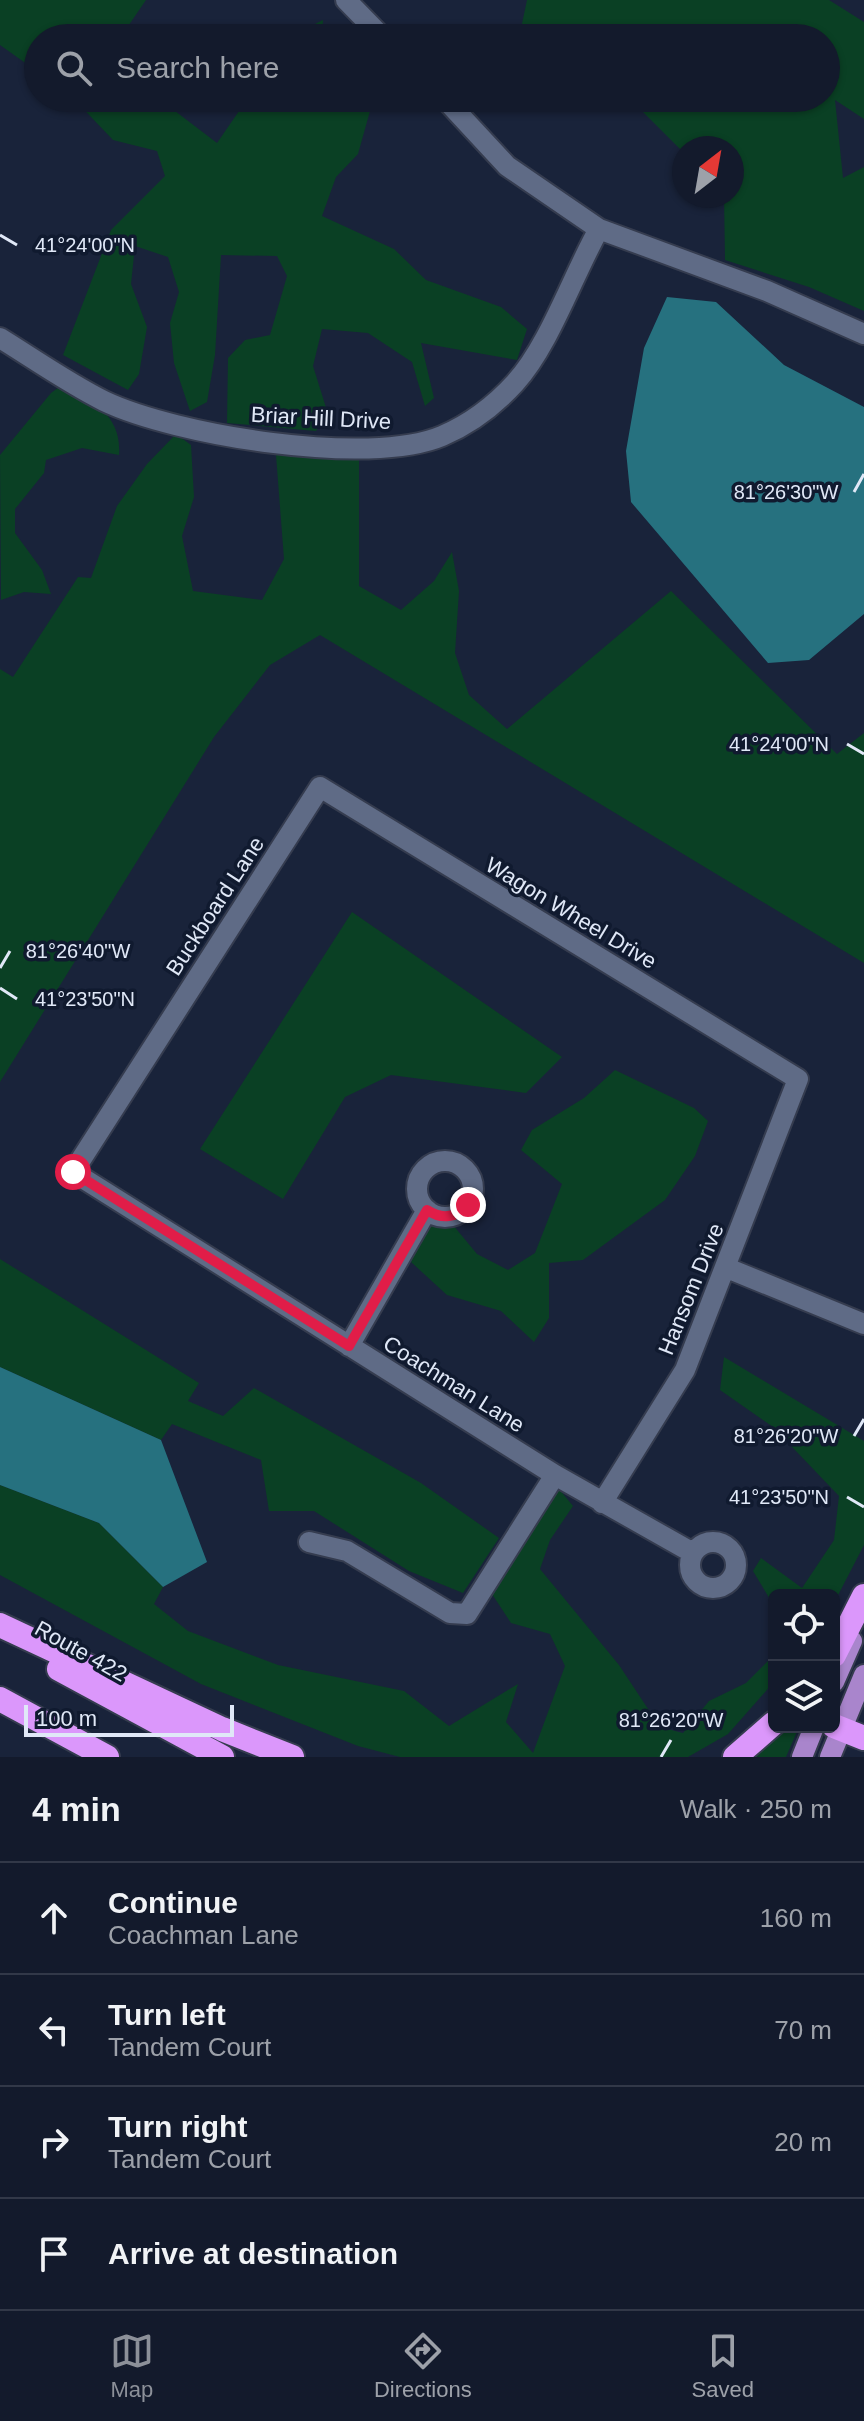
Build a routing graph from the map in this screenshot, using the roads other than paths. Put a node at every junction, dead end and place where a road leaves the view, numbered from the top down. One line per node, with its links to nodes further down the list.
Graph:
1 (346, 0): 2 (street)
2 (369, 24)
3 (457, 112): 4 (street)
4 (599, 229): 5 (street); 6 (street, Briar Hill Drive)
5 (864, 334)
6 (0, 338)
7 (320, 787): 8 (street, Wagon Wheel Drive); 9 (street, Buckboard Lane)
8 (798, 1079): 11 (street, Hansom Drive)
9 (73, 1172): 13 (street, Coachman Lane)
10 (427, 1210): 13 (street)
11 (727, 1268): 12 (street); 15 (street, Hansom Drive)
12 (864, 1324)
13 (349, 1346): 14 (street, Coachman Lane)
14 (555, 1475): 15 (street, Coachman Lane); 16 (street)
15 (602, 1503): 17 (street, Coachman Lane)
16 (309, 1542)
17 (693, 1553)
18 (864, 1596): 22 (highway)
19 (864, 1616): 23 (main road)
20 (0, 1625): 33 (highway)
21 (0, 1636): 32 (highway, Route 422)
22 (840, 1643)
23 (840, 1669)
24 (864, 1675): 28 (main road)
25 (0, 1699): 31 (highway)
26 (0, 1705): 30 (highway)
27 (768, 1728): 34 (highway)
28 (847, 1731): 36 (main road)
29 (812, 1733): 35 (main road)
30 (74, 1757)
31 (107, 1757)
32 (222, 1757)
33 (292, 1757)
34 (735, 1757)
35 (802, 1757)
36 (830, 1757)

